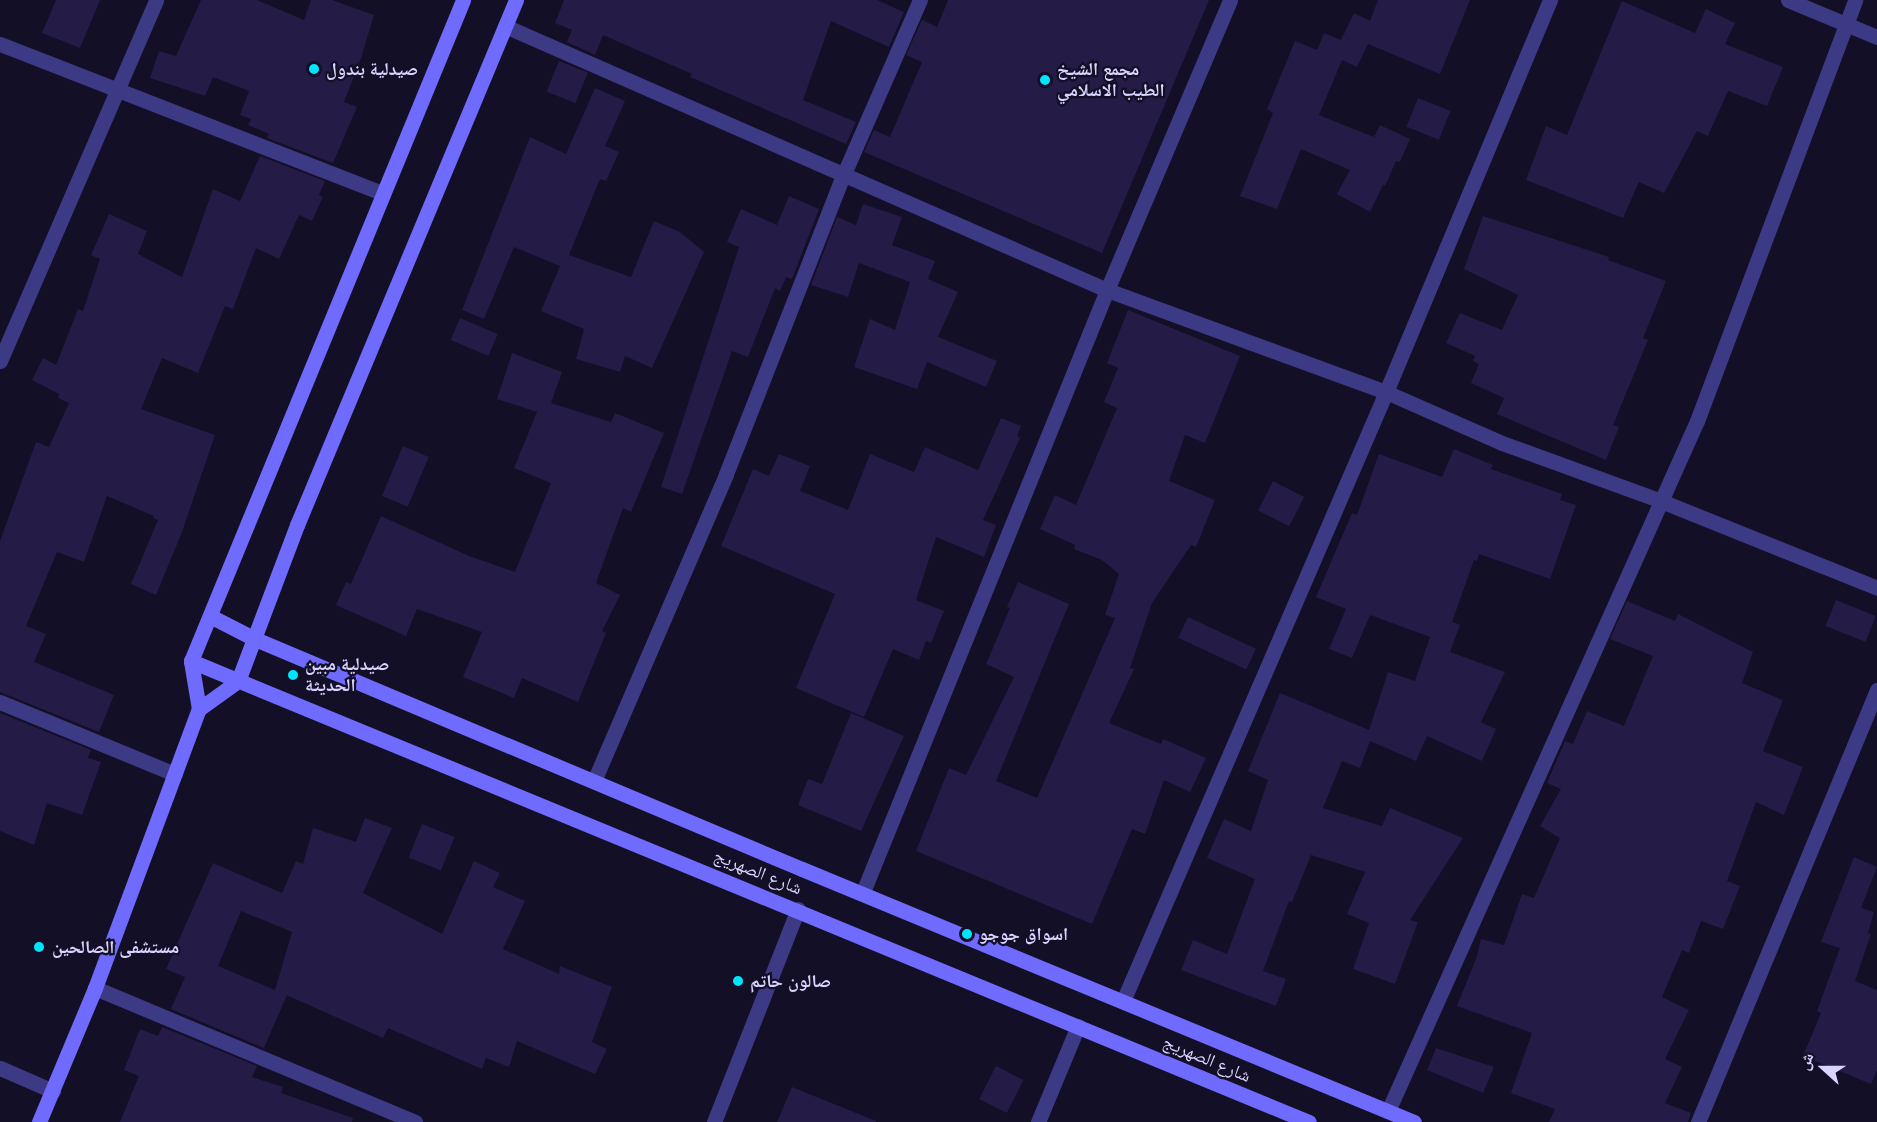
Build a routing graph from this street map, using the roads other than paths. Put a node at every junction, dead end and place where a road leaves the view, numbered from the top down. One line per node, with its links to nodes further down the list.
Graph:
1 (156, 0): 13 (street)
2 (463, 0): 15 (main road)
3 (516, 0): 10 (main road)
4 (920, 0): 14 (street)
5 (1230, 0): 16 (street)
6 (1550, 0): 18 (street)
7 (1788, 0): 9 (street)
8 (1855, 0): 9 (street)
9 (1845, 24): 11 (street); 19 (street)
10 (505, 26): 14 (street); 22 (main road)
11 (1877, 38)
12 (0, 44): 13 (street)
13 (118, 92): 15 (street); 17 (street)
14 (843, 176): 16 (street); 29 (street)
15 (382, 193): 21 (main road)
16 (1107, 290): 18 (street); 30 (street)
17 (0, 361)
18 (1386, 392): 19 (street); 33 (street)
19 (1661, 501): 20 (street); 37 (street)
20 (1877, 588)
21 (210, 616): 22 (main road); 23 (main road)
22 (255, 639): 24 (main road); 29 (main road)
23 (191, 661): 24 (main road, شارع الصهريج); 27 (main road)
24 (238, 681): 27 (main road); 31 (main road, شارع الصهريج)
25 (1877, 690): 44 (street)
26 (0, 702): 28 (street)
27 (199, 709): 28 (main road)
28 (175, 774): 32 (main road)
29 (594, 781): 30 (main road)
30 (863, 892): 33 (main road)
31 (798, 909): 34 (main road, شارع الصهريج); 40 (street)
32 (95, 988): 36 (main road); 38 (street)
33 (1123, 1001): 37 (main road)
34 (1078, 1026): 41 (street); 42 (main road, شارع الصهريج)
35 (0, 1068): 36 (street)
36 (53, 1091): 39 (main road)
37 (1388, 1111): 43 (main road)
38 (410, 1121)
39 (39, 1122)
40 (714, 1122)
41 (1038, 1122)
42 (1309, 1122)
43 (1414, 1122)
44 (1698, 1122)

